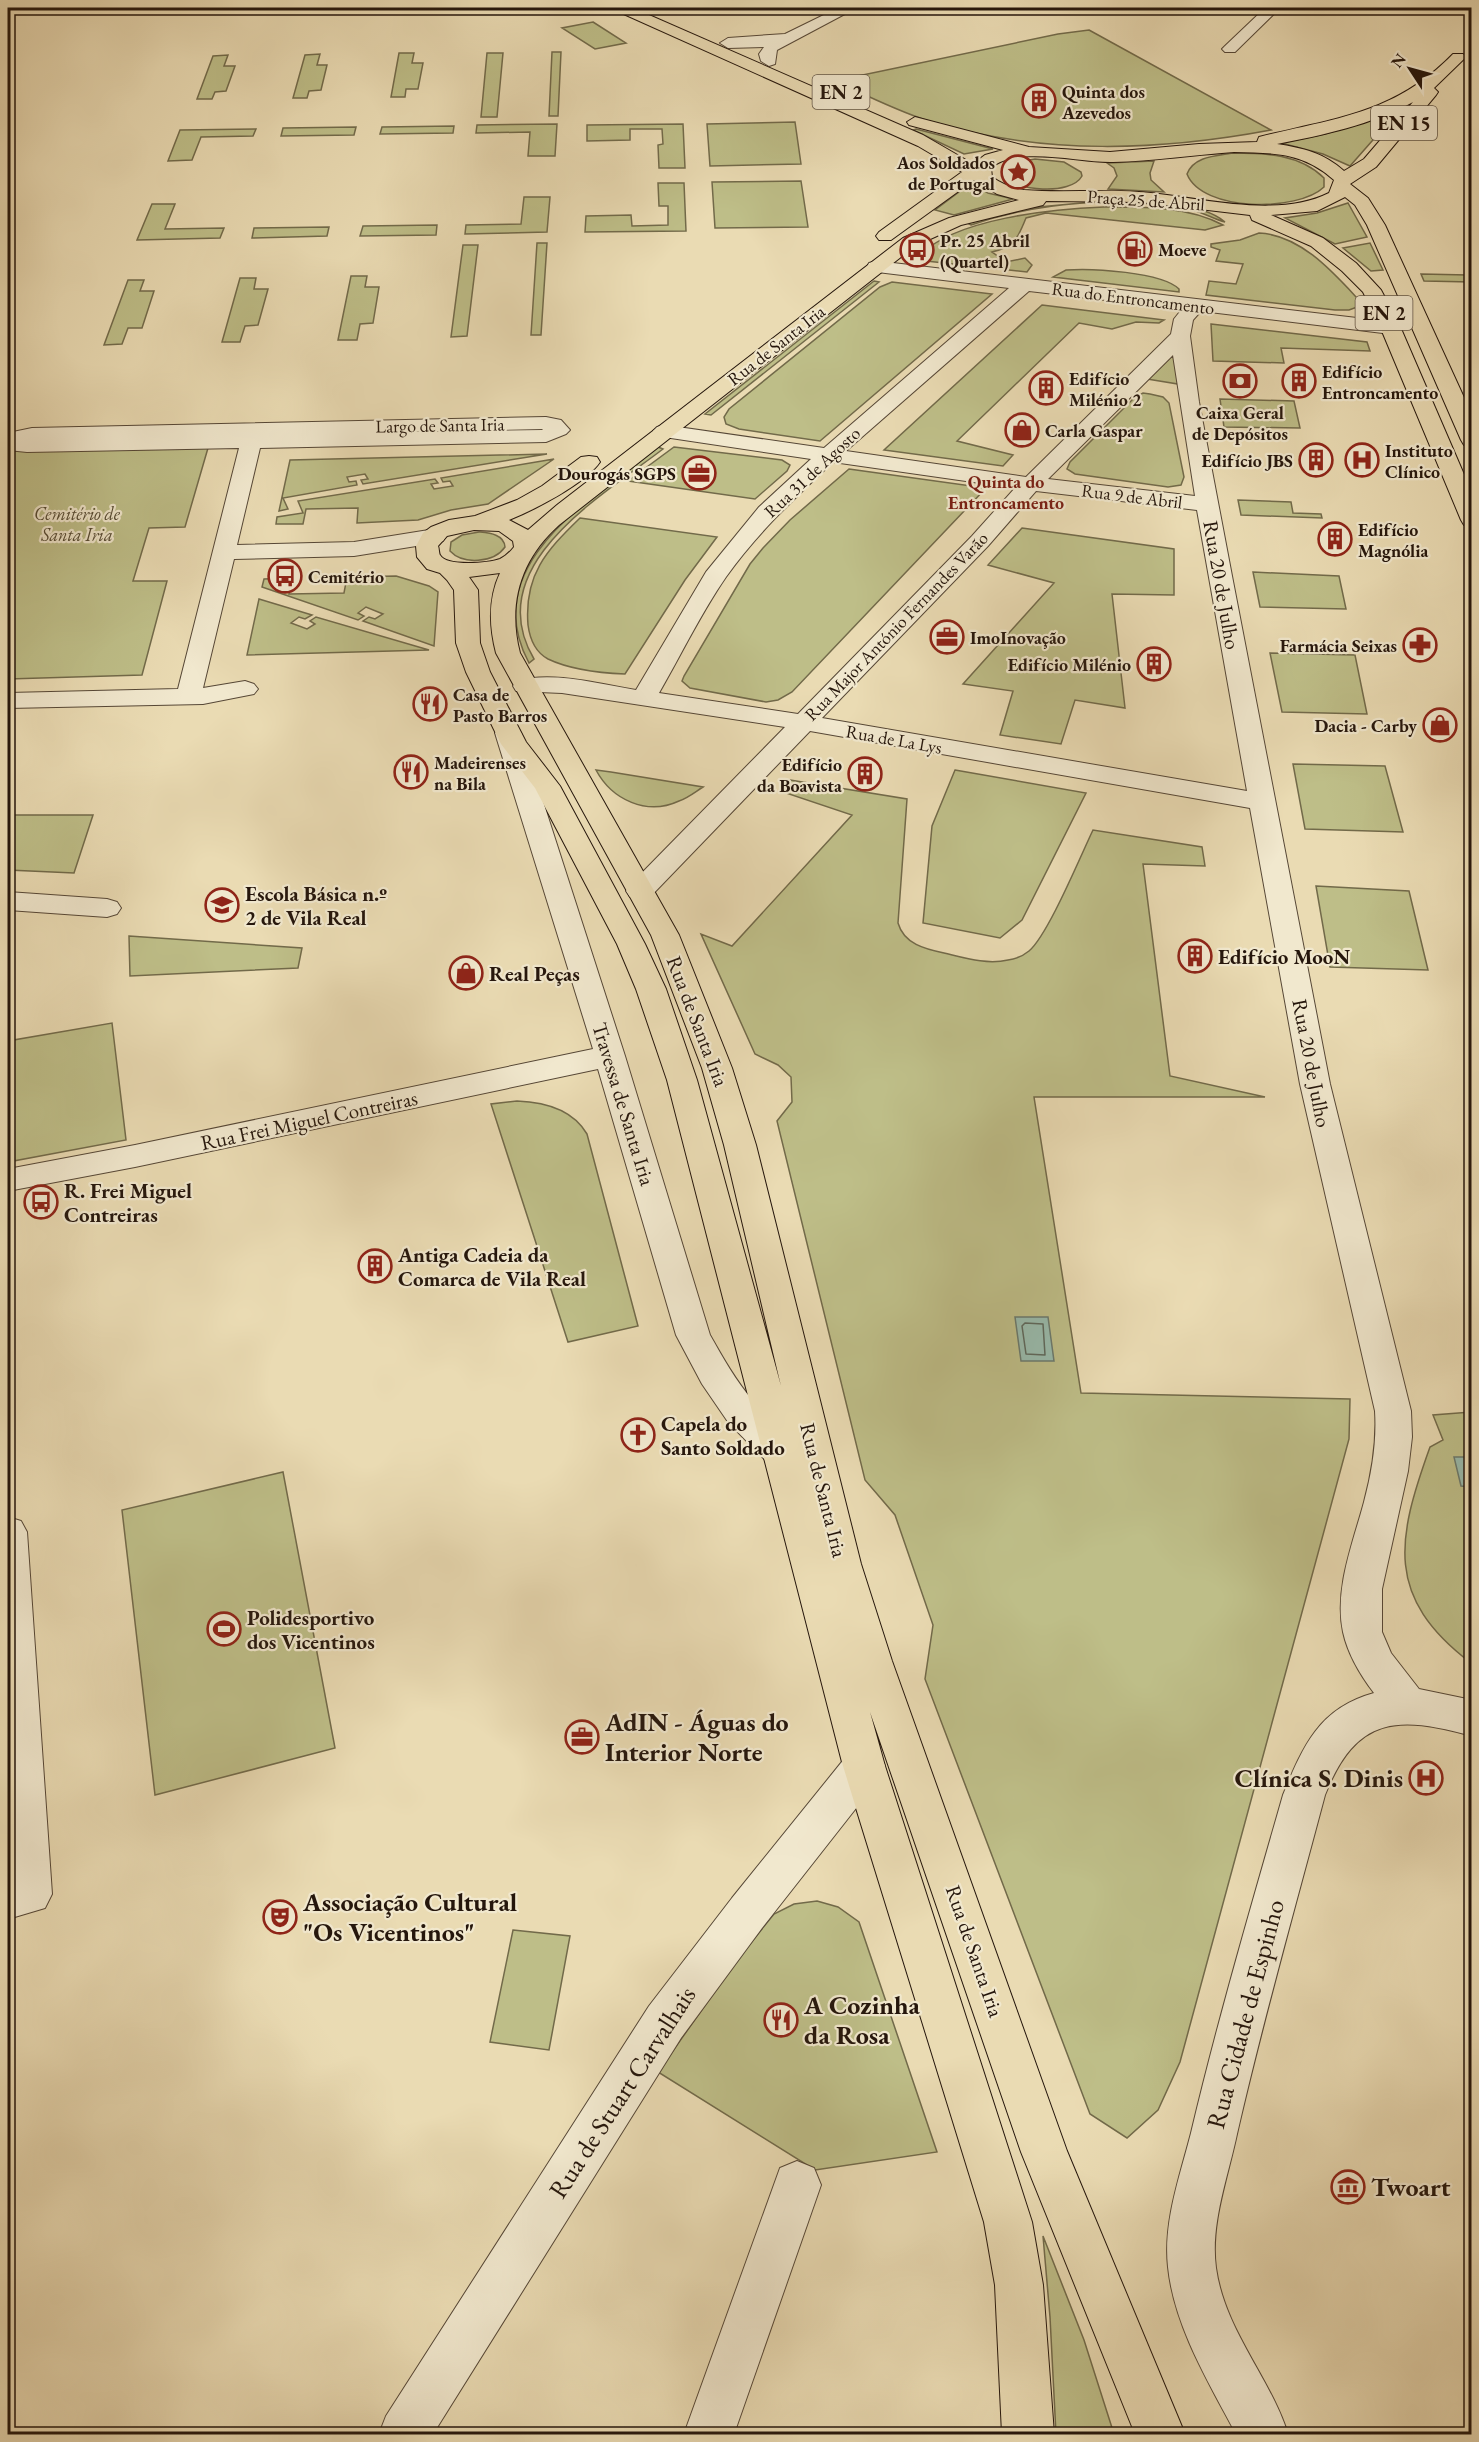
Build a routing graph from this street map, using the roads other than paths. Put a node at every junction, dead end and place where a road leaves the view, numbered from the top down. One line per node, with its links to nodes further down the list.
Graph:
1 (622, 8): 11 (main road, EN 2)
2 (648, 8): 6 (main road, EN 2)
3 (849, 8): 5 (street)
4 (1274, 8): 7 (street)
5 (794, 36): 6 (street); 8 (street)
6 (728, 43): 8 (main road, EN 2)
7 (1230, 49)
8 (769, 61): 12 (main road, EN 2)
9 (1236, 146): 10 (main road, Praça 25 de Abril / EN 2); 14 (main road, EN 15); 16 (main road, Praça 25 de Abril / EN 2)
10 (1207, 149): 13 (main road, Praça 25 de Abril / EN 2); 19 (main road, Praça 25 de Abril / EN 2)
11 (941, 151): 15 (main road, EN 2); 17 (main road)
12 (1042, 151): 13 (main road, Praça 25 de Abril / EN 2); 15 (main road, Praça 25 de Abril / EN 2)
13 (1071, 155): 18 (main road, Praça 25 de Abril / EN 2)
14 (1375, 158): 16 (main road, EN 15); 20 (main road)
15 (981, 171): 17 (main road); 18 (main road, Praça 25 de Abril / EN 2)
16 (1343, 184): 19 (main road, Praça 25 de Abril / EN 2); 20 (main road, EN 2)
17 (943, 193): 21 (main road)
18 (1064, 196): 19 (main road, Praça 25 de Abril / EN 2); 22 (main road, Rua de Santa Iria)
19 (1230, 208): 25 (main road, EN 2)
20 (1367, 210): 29 (main road, EN 2)
21 (874, 245)
22 (876, 267): 23 (street, Rua do Entroncamento); 27 (main road, Rua de Santa Iria)
23 (1025, 284): 24 (street, Rua do Entroncamento); 33 (street, Rua 31 de Agosto)
24 (1195, 306): 25 (street, Rua do Entroncamento); 26 (street, Rua Major António Fernandes Varão)
25 (1391, 328): 36 (main road, EN 2)
26 (1180, 336): 34 (street, Rua Major António Fernandes Varão); 35 (street, Rua 20 de Julho)
27 (664, 431): 33 (street, Rua 9 de Abril); 40 (main road, Rua de Santa Iria)
28 (8, 439): 30 (street, Largo de Santa Iria)
29 (1472, 440)
30 (251, 442): 31 (street, Largo de Santa Iria); 41 (street)
31 (8, 444)
32 (601, 452): 37 (main road)
33 (828, 455): 34 (street, Rua 9 de Abril); 46 (street, Rua 31 de Agosto)
34 (1031, 484): 35 (street, Rua 9 de Abril); 48 (street, Rua Major António Fernandes Varão)
35 (1207, 504): 50 (street, Rua 20 de Julho)
36 (1472, 520)
37 (480, 522): 38 (main road); 40 (main road)
38 (435, 536): 39 (street); 42 (main road)
39 (354, 549): 41 (street); 42 (street)
40 (523, 551): 42 (main road); 43 (main road, Rua de Santa Iria)
41 (224, 552): 45 (street)
42 (440, 564): 49 (main road, Rua de Santa Iria)
43 (525, 686): 46 (street, Rua de La Lys); 51 (main road, Rua de Santa Iria)
44 (245, 689): 45 (street)
45 (189, 696): 47 (street)
46 (644, 698): 48 (street, Rua de La Lys)
47 (8, 701)
48 (802, 722): 50 (street, Rua de La Lys); 51 (street, Rua Major António Fernandes Varão)
49 (508, 733): 54 (street, Travessa de Santa Iria); 56 (main road, Rua de Santa Iria)
50 (1263, 802): 59 (street, Rua 20 de Julho)
51 (640, 891): 67 (main road, Rua de Santa Iria)
52 (8, 901): 53 (street)
53 (107, 908)
54 (610, 1056): 55 (street, Rua Frei Miguel Contreiras); 56 (street, Travessa de Santa Iria)
55 (8, 1180)
56 (781, 1453): 61 (main road, Rua de Santa Iria)
57 (8, 1532): 58 (street)
58 (12, 1691): 62 (street)
59 (1407, 1704): 60 (street, Rua Cidade de Espinho); 68 (street, Rua Cidade de Espinho)
60 (1472, 1718)
61 (864, 1766): 64 (street, Rua de Stuart Carvalhais); 66 (main road, Rua de Santa Iria)
62 (19, 1897)
63 (797, 2185): 65 (street)
64 (404, 2434)
65 (709, 2434)
66 (1028, 2434)
67 (1160, 2434)
68 (1263, 2434)

